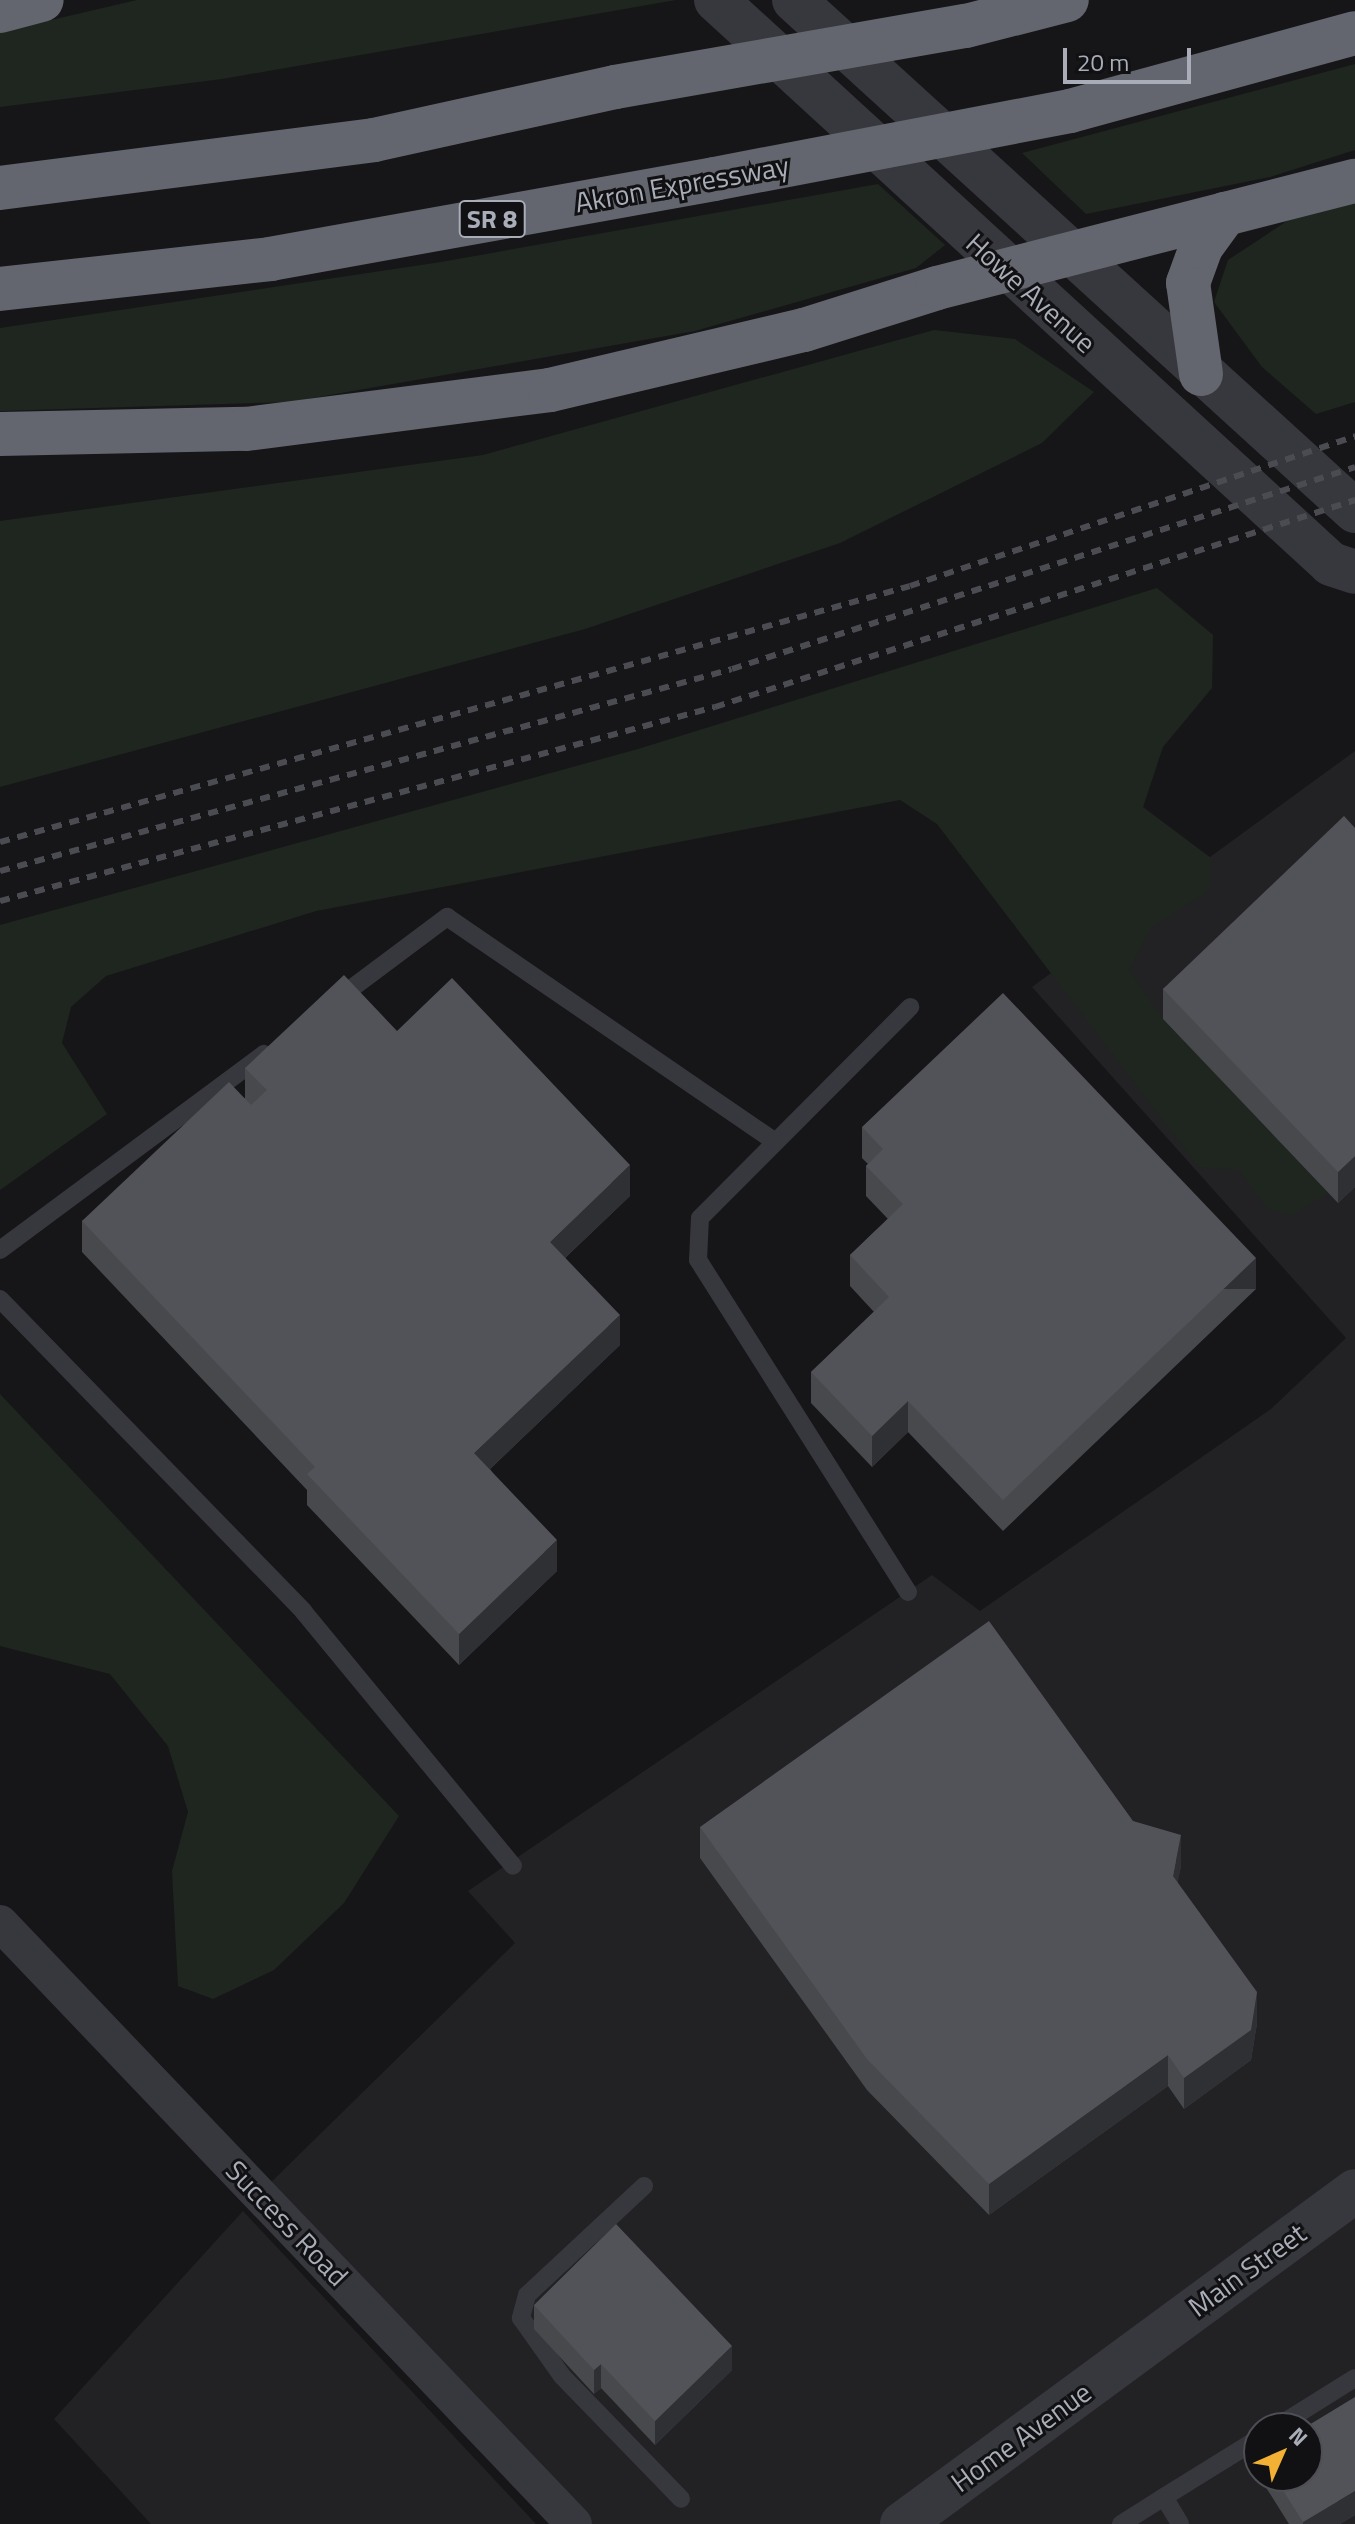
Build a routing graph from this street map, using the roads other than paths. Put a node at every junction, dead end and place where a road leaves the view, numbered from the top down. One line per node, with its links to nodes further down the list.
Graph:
1 (42, 0): 5 (highway)
2 (716, 0): 11 (street, Howe Avenue)
3 (794, 0): 10 (street, Howe Avenue)
4 (1067, 0): 8 (highway, bridge)
5 (0, 11)
6 (1355, 33): 12 (highway, Akron Expressway / SR 8, bridge)
7 (1355, 181): 9 (highway)
8 (0, 188)
9 (1225, 214): 10 (highway); 13 (highway)
10 (1067, 254): 11 (highway); 13 (street, Howe Avenue)
11 (1004, 270): 14 (highway); 16 (street, Howe Avenue)
12 (0, 289)
13 (1201, 374): 15 (street, Howe Avenue)
14 (0, 434)
15 (1355, 511)
16 (1355, 572)
17 (910, 1007): 20 (lane)
18 (320, 1012): 20 (lane)
19 (281, 1041): 21 (lane)
20 (775, 1142): 23 (lane)
21 (0, 1250)
22 (0, 1299): 24 (lane)
23 (908, 1592)
24 (513, 1866)
25 (0, 1923): 34 (street, Success Road)
26 (644, 2186): 33 (lane)
27 (1355, 2191): 28 (street, Main Street)
28 (1140, 2350): 35 (street, Home Avenue)
29 (1355, 2378): 30 (lane)
30 (1301, 2412)
31 (1243, 2448): 32 (lane)
32 (1164, 2497): 36 (lane); 37 (lane)
33 (681, 2499)
34 (574, 2524)
35 (902, 2524)
36 (1121, 2524)
37 (1180, 2524)

